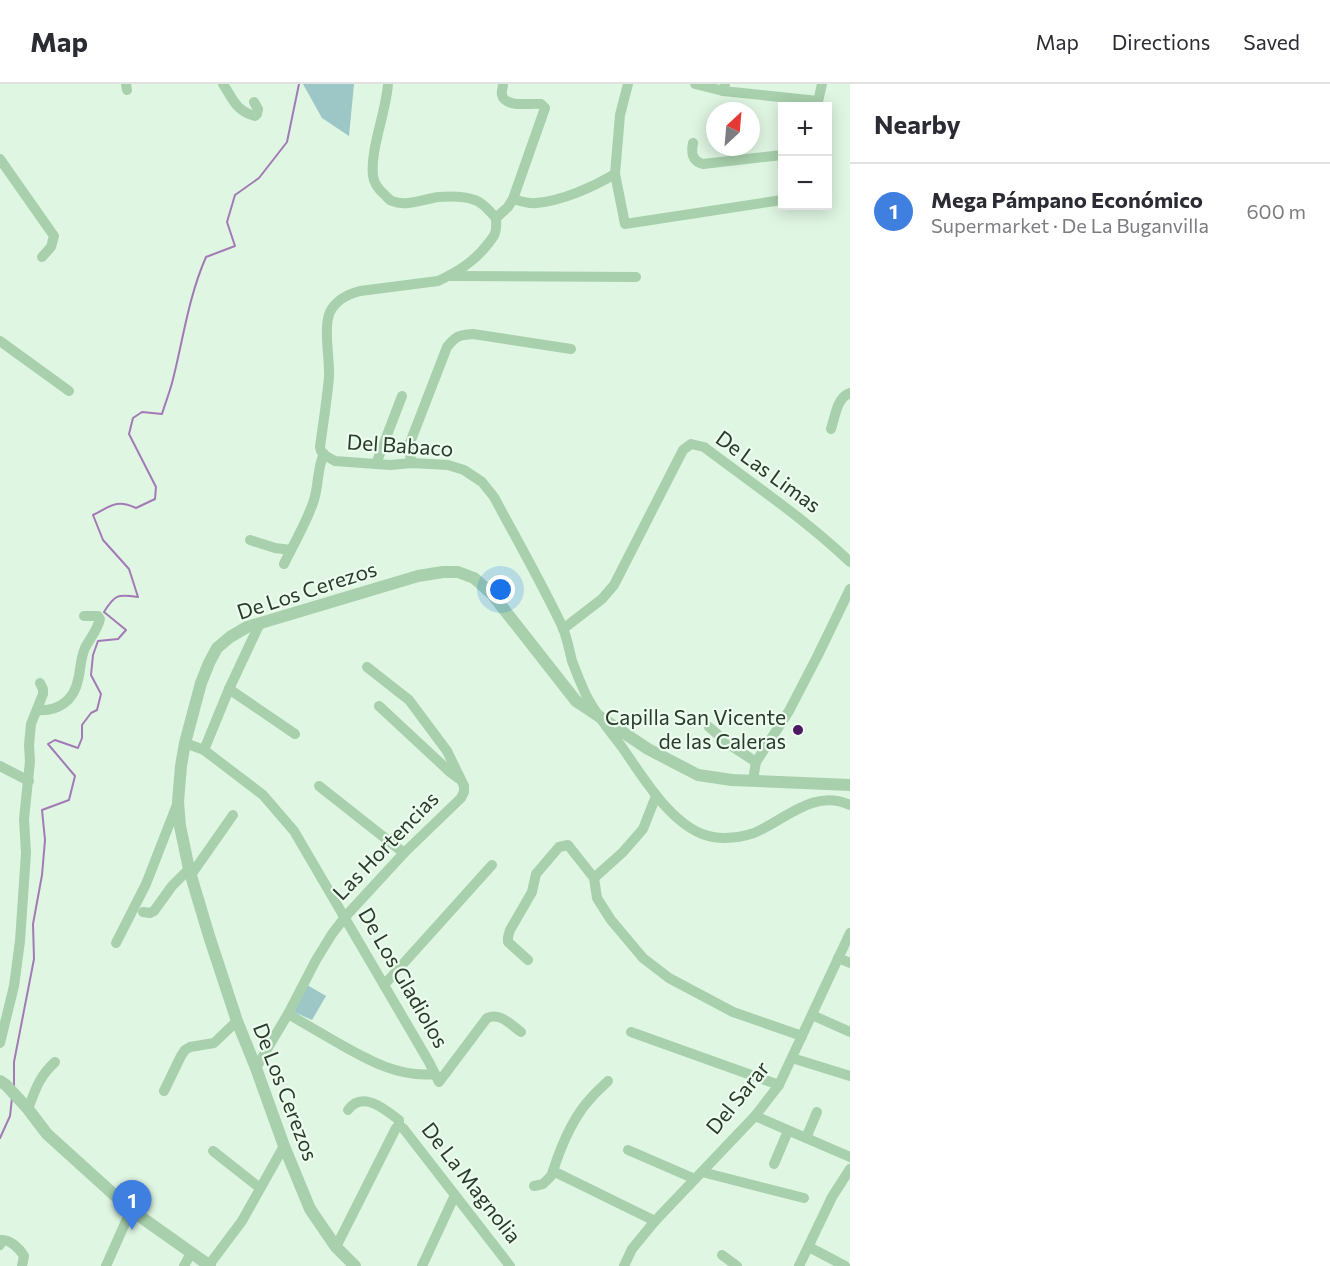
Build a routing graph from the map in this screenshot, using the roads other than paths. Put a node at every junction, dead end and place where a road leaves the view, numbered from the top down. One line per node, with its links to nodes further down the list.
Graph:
1 (223, 84): 8 (street)
2 (388, 84): 17 (street)
3 (503, 84): 15 (street)
4 (628, 84): 14 (street)
5 (695, 84): 7 (street)
6 (822, 84): 10 (street)
7 (724, 87): 9 (street)
8 (254, 102)
9 (807, 102)
10 (818, 102)
11 (693, 143): 12 (street)
12 (778, 155)
13 (0, 159): 18 (street)
14 (615, 174): 15 (street); 16 (street)
15 (513, 199): 17 (street)
16 (778, 201)
17 (496, 218): 19 (street, Del Babaco)
18 (42, 257)
19 (448, 276): 20 (street); 27 (street, Del Babaco)
20 (636, 277)
21 (0, 341): 23 (street)
22 (571, 349): 28 (street)
23 (69, 391)
24 (850, 393): 26 (street)
25 (402, 396): 29 (street)
26 (831, 429)
27 (324, 454): 29 (street, Del Babaco); 31 (street)
28 (412, 463): 29 (street, Del Babaco); 37 (street, Del Babaco)
29 (376, 464)
30 (250, 540): 31 (street)
31 (291, 550): 33 (street)
32 (850, 562): 37 (street, De Las Limas)
33 (284, 564)
34 (850, 589): 48 (street)
35 (84, 616): 42 (street)
36 (260, 623): 40 (street); 43 (street, De Los Cerezos); 46 (street, De Los Cerezos)
37 (563, 629): 43 (street, Del Babaco)
38 (367, 667): 50 (street, Las Hortencias)
39 (40, 683): 42 (street)
40 (229, 689): 45 (street); 47 (street)
41 (379, 706): 50 (street)
42 (37, 710): 52 (street)
43 (600, 718): 51 (street, De Los Cerezos); 55 (street, Del Babaco)
44 (710, 727): 48 (street)
45 (295, 734)
46 (185, 743): 47 (street, De Los Gladiolos); 56 (street, De Los Cerezos)
47 (204, 750): 64 (street, De Los Gladiolos)
48 (756, 762): 51 (street)
49 (0, 766): 52 (street)
50 (461, 780): 59 (street, Las Hortencias)
51 (753, 780): 53 (street, De Los Cerezos)
52 (29, 781): 78 (street)
53 (850, 785)
54 (319, 786): 59 (street)
55 (656, 796): 57 (street, Del Babaco); 62 (street)
56 (178, 802): 61 (street, De Los Cerezos); 66 (street)
57 (850, 805)
58 (233, 815): 61 (street)
59 (404, 853): 64 (street, Las Hortencias)
60 (492, 866): 70 (street)
61 (190, 872): 63 (street); 73 (street, De Los Cerezos)
62 (594, 878): 68 (street); 77 (street)
63 (143, 912)
64 (345, 917): 70 (street, De Los Gladiolos); 71 (street, Las Hortencias)
65 (850, 933): 67 (street, Del Sarar)
66 (116, 943)
67 (838, 958): 69 (street); 72 (street, Del Sarar)
68 (528, 960)
69 (850, 963)
70 (384, 985): 83 (street, De Los Gladiolos)
71 (288, 1014): 81 (street, Las Hortencias); 83 (street)
72 (812, 1015): 76 (street); 77 (street, Del Sarar)
73 (237, 1021): 81 (street, De Los Cerezos); 87 (street)
74 (522, 1032): 83 (street)
75 (632, 1032): 86 (street)
76 (850, 1032)
77 (802, 1036): 79 (street, Del Sarar)
78 (0, 1043)
79 (792, 1058): 82 (street); 86 (street, Del Sarar)
80 (55, 1062): 88 (street)
81 (256, 1068): 95 (street, De Los Cerezos)
82 (850, 1076)
83 (437, 1078)
84 (608, 1082): 101 (street)
85 (3, 1083): 88 (street)
86 (779, 1085): 91 (street, Del Sarar)
87 (164, 1091)
88 (25, 1106): 107 (street)
89 (348, 1110): 92 (street, De La Magnolia)
90 (818, 1112): 94 (street)
91 (754, 1116): 93 (street); 102 (street, Del Sarar)
92 (399, 1127): 105 (street, De La Magnolia); 110 (street)
93 (788, 1131): 94 (street); 99 (street)
94 (806, 1138): 98 (street)
95 (284, 1146): 104 (street); 110 (street, De Los Cerezos)
96 (628, 1150): 102 (street)
97 (213, 1151): 104 (street)
98 (850, 1157)
99 (774, 1164)
100 (850, 1169): 111 (street)
101 (553, 1171): 103 (street); 108 (street)
102 (698, 1176): 106 (street); 108 (street, Del Sarar)
103 (534, 1186)
104 (260, 1188): 117 (street)
105 (455, 1195): 119 (street); 120 (street, De La Magnolia)
106 (804, 1198)
107 (131, 1210): 112 (street); 115 (street)
108 (655, 1221): 121 (street, Del Sarar)
109 (0, 1245): 114 (street)
110 (336, 1247): 118 (street, De Los Cerezos)
111 (809, 1247): 123 (street); 124 (street)
112 (191, 1253): 116 (street); 117 (street)
113 (722, 1255): 122 (street)
114 (22, 1266)
115 (106, 1266)
116 (184, 1266)
117 (210, 1266)
118 (356, 1266)
119 (422, 1266)
120 (510, 1266)
121 (624, 1266)
122 (737, 1266)
123 (799, 1266)
124 (845, 1266)

